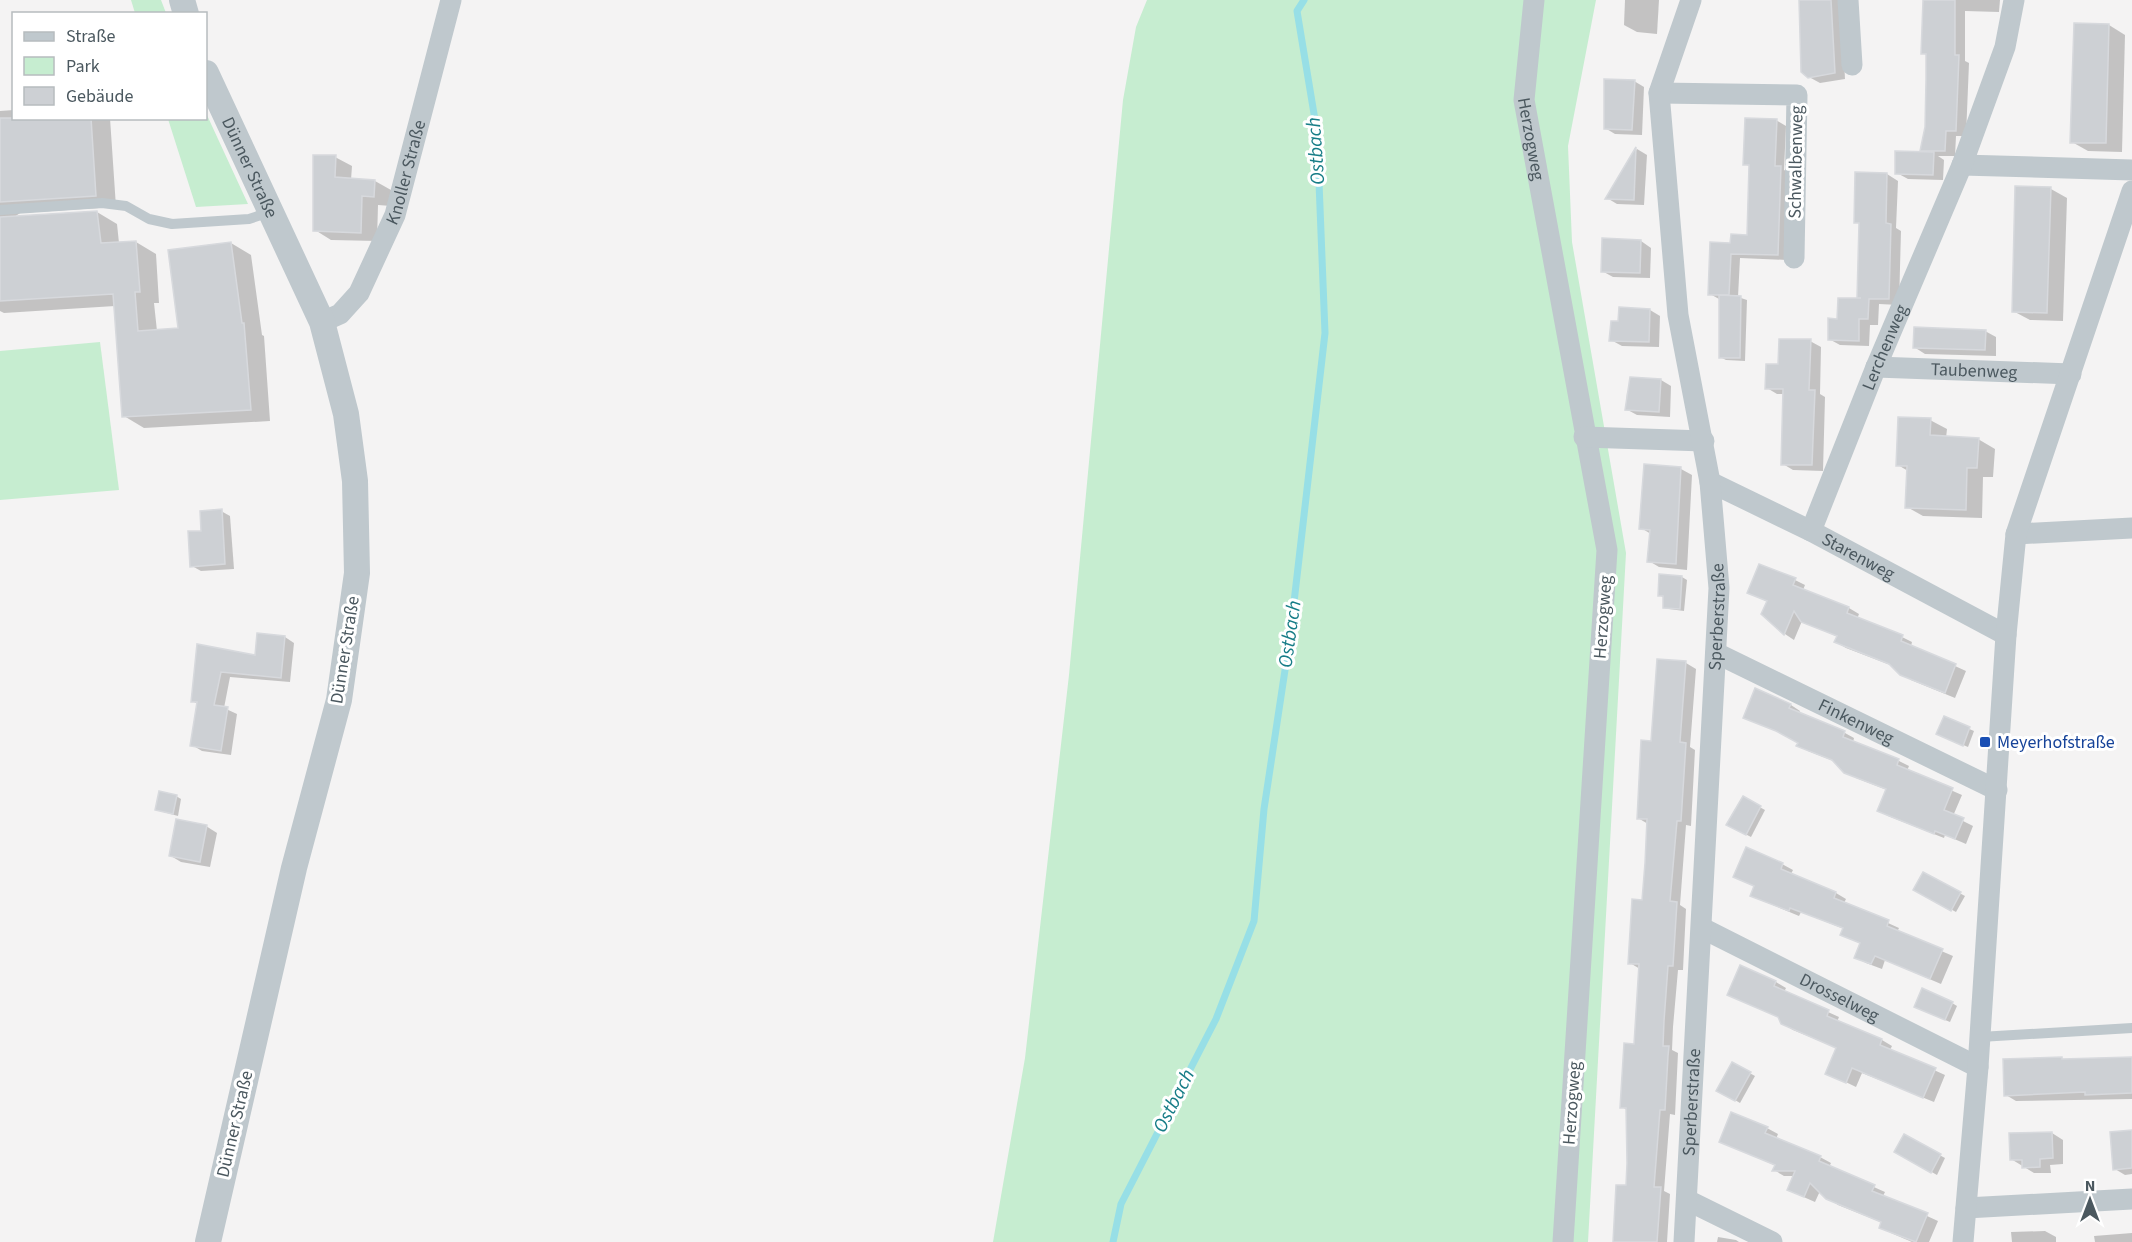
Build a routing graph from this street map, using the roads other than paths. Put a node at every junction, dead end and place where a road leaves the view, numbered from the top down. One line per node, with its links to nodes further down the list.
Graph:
1 (451, 0): 15 (street, Knoller Straße)
2 (1534, 0): 18 (street, Herzogweg)
3 (1691, 0): 8 (street, Sperberstraße)
4 (1848, 0): 6 (street)
5 (2014, 0): 9 (street, Lerchenweg)
6 (1852, 65)
7 (207, 75): 13 (street, Dünner Straße)
8 (1659, 93): 14 (street, Schwalbenweg); 19 (street, Sperberstraße)
9 (1962, 165): 10 (street); 16 (street, Lerchenweg)
10 (2132, 170)
11 (2132, 191): 17 (street)
12 (0, 210): 13 (lane)
13 (270, 212): 15 (street, Dünner Straße)
14 (1794, 258)
15 (322, 322): 34 (street, Dünner Straße)
16 (1876, 367): 17 (street, Taubenweg); 22 (street, Lerchenweg)
17 (2071, 374): 23 (street)
18 (1584, 436): 19 (street); 35 (street, Herzogweg)
19 (1704, 441): 20 (street, Sperberstraße)
20 (1710, 482): 22 (street, Starenweg); 25 (street, Sperberstraße)
21 (2132, 528): 23 (street)
22 (1811, 531): 24 (street, Starenweg)
23 (2016, 534): 24 (street)
24 (2006, 635): 26 (street)
25 (1716, 653): 26 (street, Finkenweg); 27 (street, Sperberstraße)
26 (1997, 790): 29 (street)
27 (1702, 928): 30 (street, Drosselweg); 32 (street, Sperberstraße)
28 (2132, 1028): 29 (lane)
29 (1980, 1037): 30 (street)
30 (1978, 1067): 33 (street)
31 (2132, 1199): 33 (street)
32 (1687, 1200): 36 (street, Sperberstraße); 37 (street)
33 (1966, 1208): 38 (street)
34 (208, 1242)
35 (1563, 1242)
36 (1684, 1242)
37 (1772, 1242)
38 (1963, 1242)

